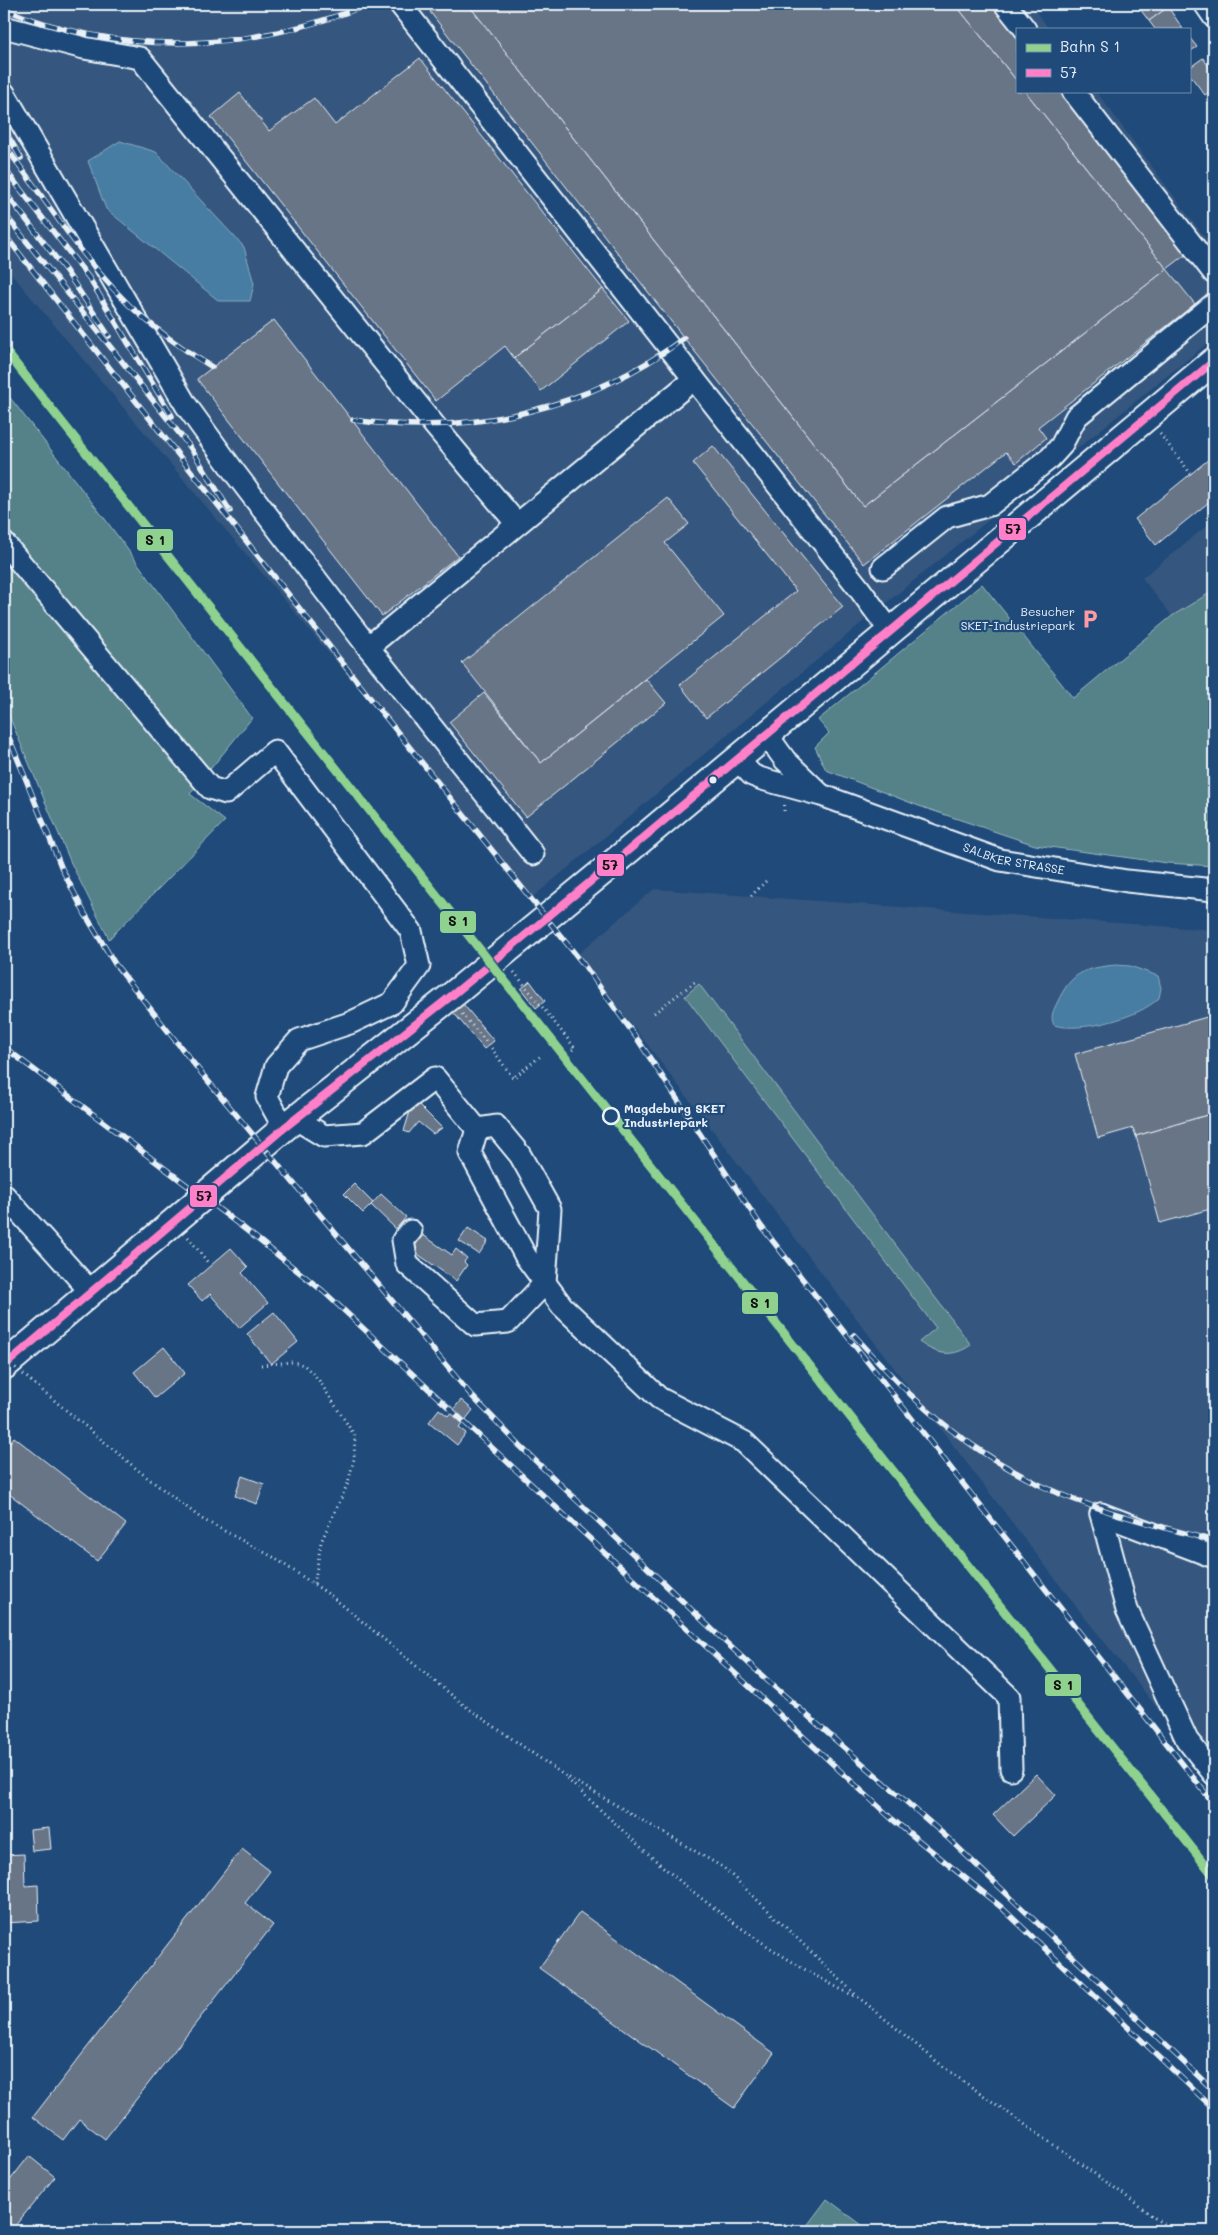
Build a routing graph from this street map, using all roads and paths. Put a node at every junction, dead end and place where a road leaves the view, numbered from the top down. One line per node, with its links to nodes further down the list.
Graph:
1 (400, 4): 12 (street)
2 (1005, 4): 6 (street)
3 (1205, 4): 4 (street)
4 (1214, 17)
5 (4, 27): 15 (street)
6 (1024, 28)
7 (1074, 92): 9 (street)
8 (4, 93): 19 (street)
9 (1214, 273)
10 (1214, 304): 17 (street)
11 (1214, 361): 18 (main road)
12 (694, 378): 15 (street); 18 (street)
13 (1158, 432): 14 (path)
14 (1191, 474)
15 (517, 524): 19 (street)
16 (4, 543): 35 (street)
17 (883, 568)
18 (891, 632): 20 (main road)
19 (368, 647): 25 (street)
20 (767, 735): 21 (main road); 22 (street, SALBKER STRASSE)
21 (738, 760): 22 (street, SALBKER STRASSE); 35 (main road)
22 (821, 795): 27 (street, SALBKER STRASSE)
23 (784, 807): 24 (path)
24 (784, 812)
25 (533, 854)
26 (767, 880): 28 (path)
27 (1214, 890)
28 (751, 896)
29 (509, 966): 33 (path)
30 (696, 981): 32 (path)
31 (457, 1008): 34 (path)
32 (654, 1013)
33 (569, 1052)
34 (542, 1055)
35 (290, 1123): 36 (street); 42 (main road)
36 (477, 1129): 41 (street); 41 (street)
37 (4, 1195): 42 (street)
38 (411, 1231): 41 (street)
39 (187, 1236): 40 (path)
40 (209, 1264)
41 (545, 1283): 48 (street)
42 (91, 1292): 45 (main road)
43 (4, 1358): 47 (path, bridge)
44 (261, 1365): 47 (path)
45 (4, 1366)
46 (1214, 1557): 50 (street)
47 (314, 1585): 49 (path)
48 (1011, 1769)
49 (561, 1773): 51 (path); 51 (path)
50 (1214, 1774)
51 (861, 1999): 52 (path)
52 (1172, 2231)

